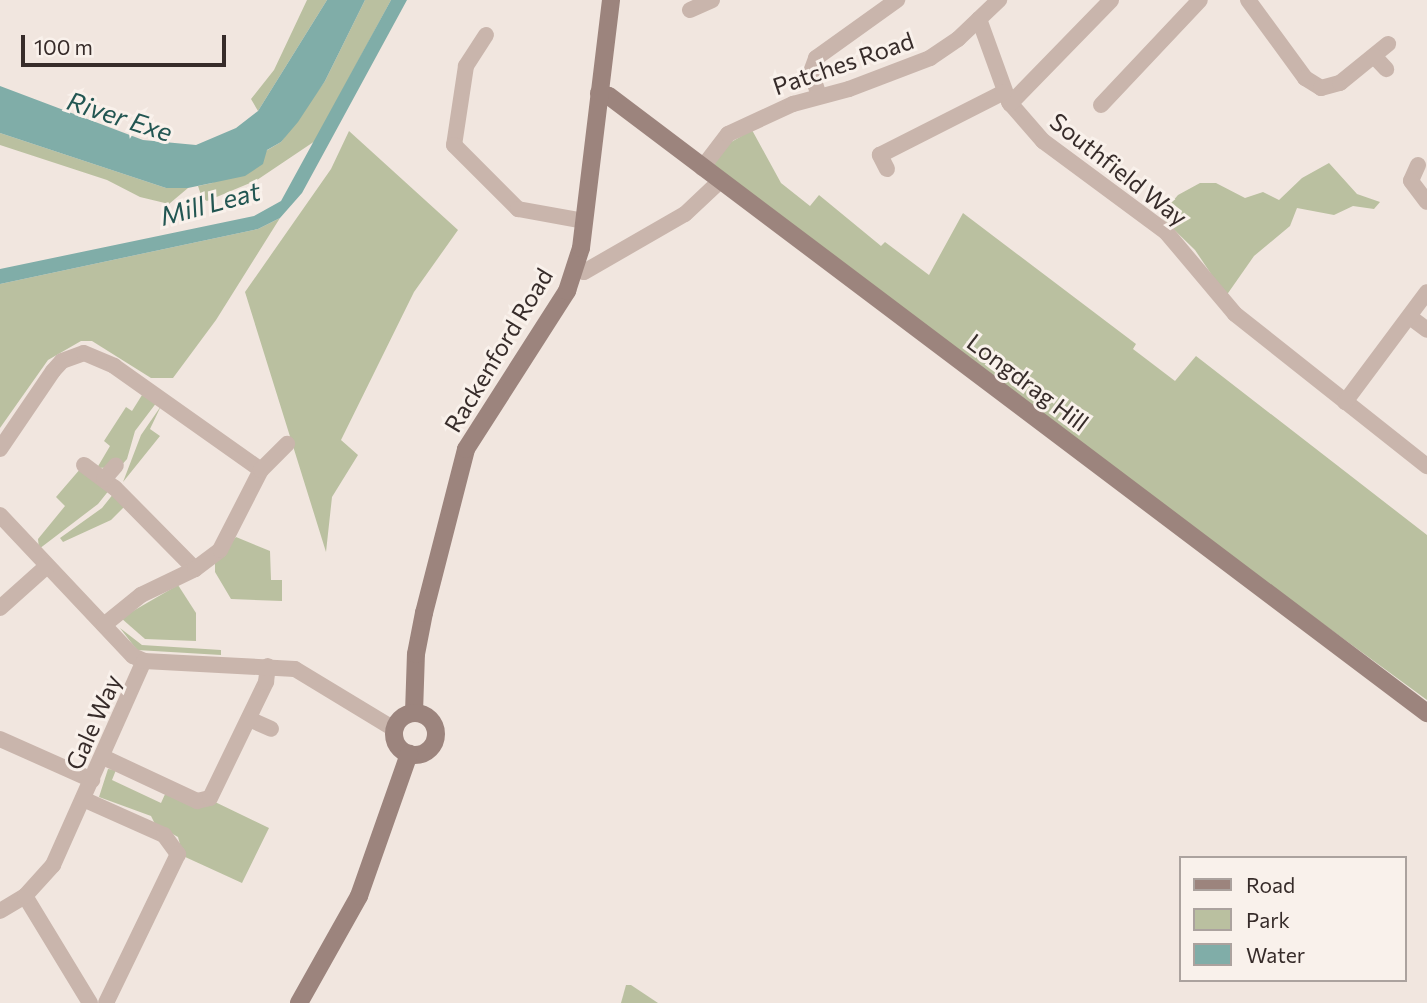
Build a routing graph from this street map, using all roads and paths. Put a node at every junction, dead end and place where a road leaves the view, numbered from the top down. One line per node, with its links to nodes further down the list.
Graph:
1 (611, 0): 14 (main road, Rackenford Road)
2 (712, 0): 8 (street)
3 (897, 0): 15 (street)
4 (999, 0): 9 (street, Patches Road)
5 (1111, 0): 16 (street)
6 (1200, 0): 17 (street)
7 (1248, 0): 12 (street)
8 (690, 10)
9 (979, 19): 15 (street, Patches Road); 16 (street, Southfield Way)
10 (487, 35): 23 (street)
11 (1388, 44): 12 (street)
12 (1374, 56): 13 (street)
13 (1386, 69)
14 (599, 93): 19 (main road, Longdrag Hill); 23 (main road, Rackenford Road)
15 (819, 96): 19 (street, Patches Road)
16 (1007, 98): 20 (street); 28 (street, Southfield Way)
17 (1101, 105)
18 (1418, 165): 22 (street)
19 (702, 168): 21 (main road, Longdrag Hill)
20 (887, 169)
21 (720, 181): 24 (street); 44 (main road, Longdrag Hill)
22 (1427, 202)
23 (585, 221): 24 (main road, Rackenford Road)
24 (575, 269): 43 (main road, Rackenford Road)
25 (1427, 292): 26 (street)
26 (1410, 317): 27 (street); 28 (street)
27 (1427, 330)
28 (1345, 402): 33 (street, Southfield Way)
29 (287, 444): 34 (street)
30 (0, 449): 34 (street)
31 (84, 465): 35 (street)
32 (116, 465): 35 (street)
33 (1427, 466)
34 (261, 470): 38 (street)
35 (104, 480): 38 (street)
36 (0, 515): 37 (street)
37 (47, 566): 39 (street); 40 (street)
38 (195, 569): 40 (street)
39 (0, 608)
40 (104, 625): 41 (street)
41 (144, 662): 42 (street, Gale Way); 50 (street, Gale Way)
42 (268, 666): 45 (street); 47 (street, Gale Way)
43 (414, 713): 47 (main road); 49 (main road)
44 (1427, 713)
45 (249, 719): 46 (street); 50 (street)
46 (271, 729)
47 (394, 729): 49 (main road)
48 (0, 740): 51 (street)
49 (408, 754): 57 (main road)
50 (103, 757): 51 (street, Gale Way)
51 (92, 780): 52 (street, Gale Way)
52 (83, 799): 53 (street, Gale Way); 56 (street)
53 (25, 896): 54 (street, Gale Way); 55 (street)
54 (0, 911)
55 (90, 1003)
56 (106, 1003)
57 (299, 1003)

